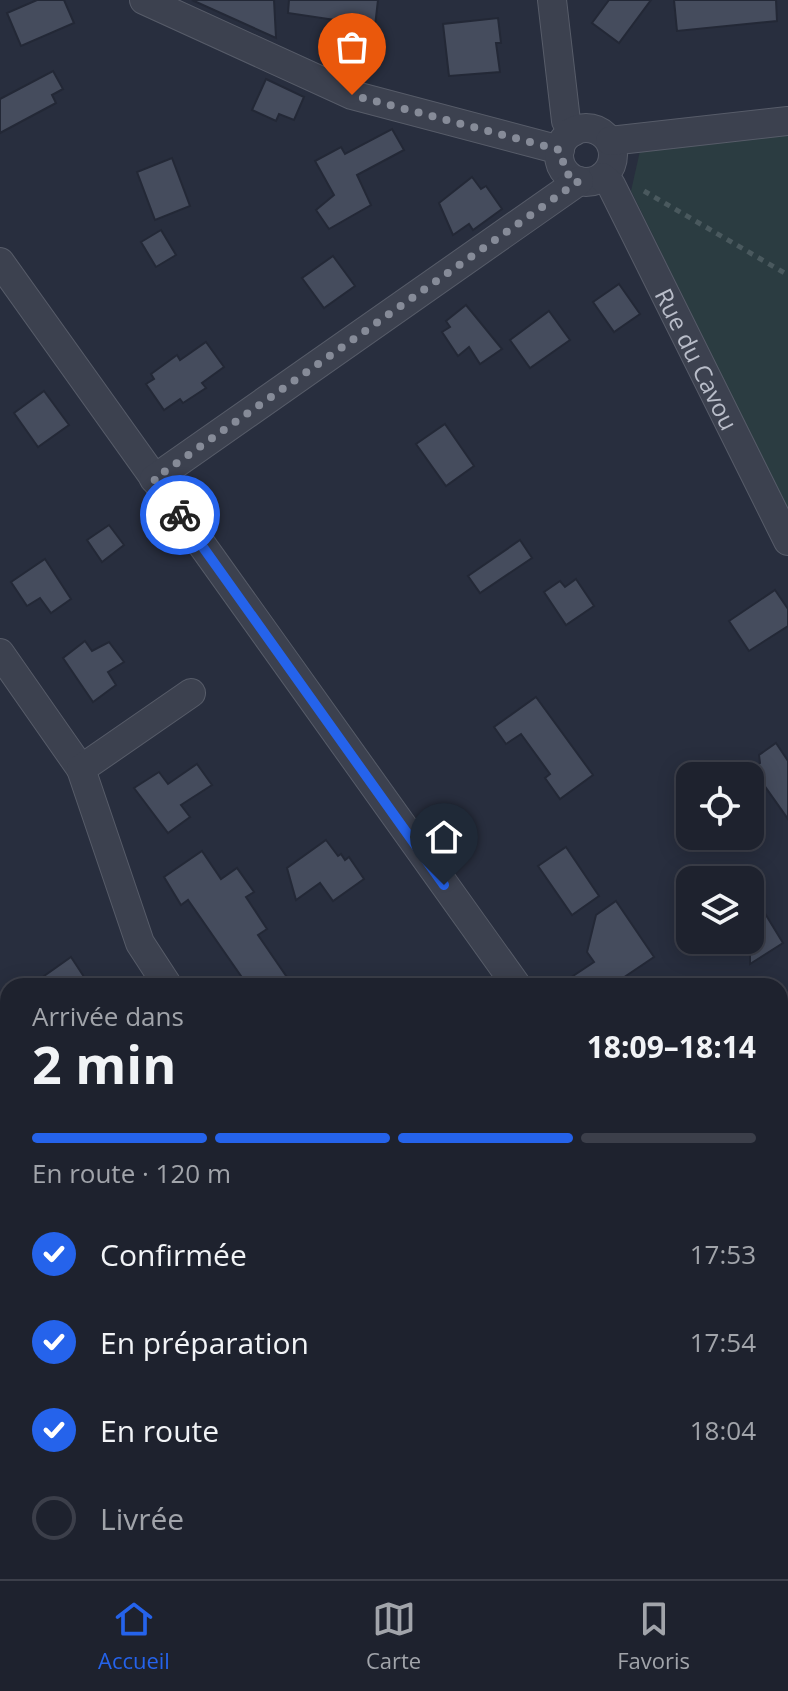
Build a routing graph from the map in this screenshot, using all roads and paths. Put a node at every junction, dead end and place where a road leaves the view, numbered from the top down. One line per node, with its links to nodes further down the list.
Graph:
1 (144, 0): 4 (street)
2 (552, 0): 4 (street)
3 (788, 121): 5 (street)
4 (566, 141): 5 (street); 6 (street)
5 (610, 141): 6 (street)
6 (597, 176): 8 (path); 9 (street); 10 (street, Rue du Cavou)
7 (0, 262): 9 (street)
8 (788, 275)
9 (154, 479): 15 (street)
10 (788, 541)
11 (0, 653): 13 (street)
12 (191, 693): 13 (street)
13 (81, 769): 14 (street)
14 (163, 978)
15 (511, 978)

